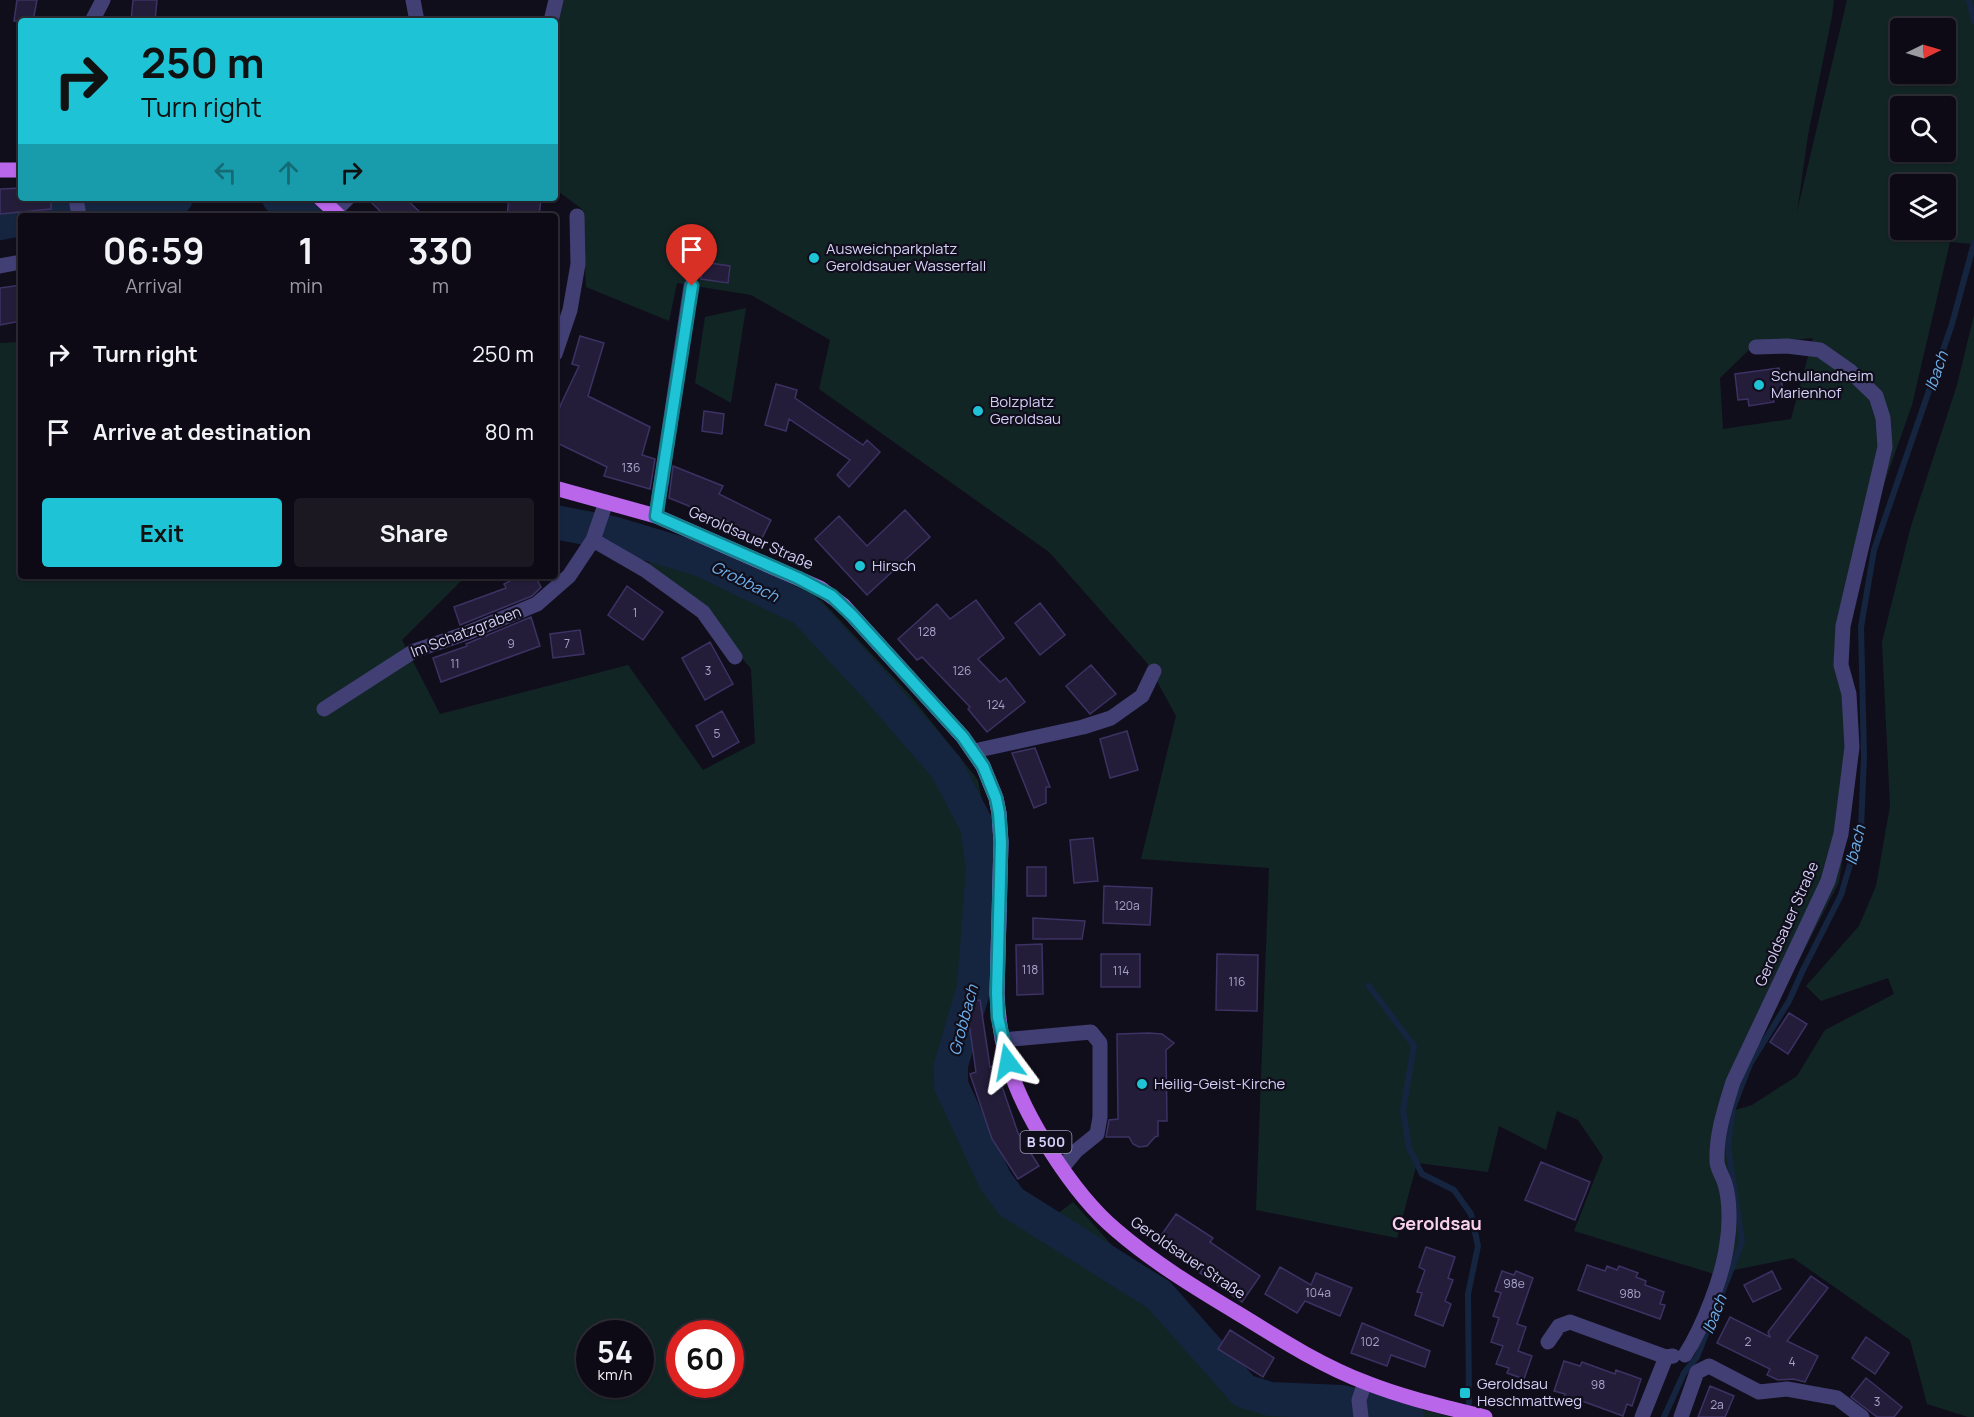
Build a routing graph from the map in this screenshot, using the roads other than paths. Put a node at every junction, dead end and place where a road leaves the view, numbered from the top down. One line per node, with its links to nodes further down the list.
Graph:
1 (103, 0): 4 (street)
2 (413, 0): 5 (street)
3 (556, 0): 6 (street)
4 (94, 18)
5 (416, 18)
6 (552, 18)
7 (0, 170): 8 (main road)
8 (18, 170)
9 (323, 201): 10 (main road)
10 (337, 213)
11 (577, 216): 15 (street)
12 (18, 263): 13 (street)
13 (0, 266)
14 (692, 286): 19 (street)
15 (558, 345)
16 (1756, 347): 29 (street, Geroldsauer Straße)
17 (558, 489): 18 (main road, Geroldsauer Straße / B 500)
18 (606, 502): 19 (main road, Geroldsauer Straße / B 500); 20 (street, Im Schatzgraben)
19 (656, 516): 24 (main road, Geroldsauer Straße / B 500)
20 (593, 540): 21 (street); 23 (street, Im Schatzgraben)
21 (735, 657)
22 (1154, 671): 24 (street)
23 (324, 708)
24 (974, 751): 25 (main road, Geroldsauer Straße / B 500)
25 (1002, 1040): 26 (main road, Geroldsauer Straße / B 500); 26 (street)
26 (1062, 1168): 30 (main road, Geroldsauer Straße / B 500)
27 (1548, 1342): 28 (street)
28 (1666, 1357): 29 (street); 33 (street)
29 (1692, 1363): 34 (street, Geroldsauer Straße); 35 (street)
30 (1365, 1382): 31 (street); 32 (main road, Geroldsauer Straße / B 500)
31 (1360, 1417)
32 (1485, 1417)
33 (1642, 1417)
34 (1681, 1417)
35 (1862, 1417)

